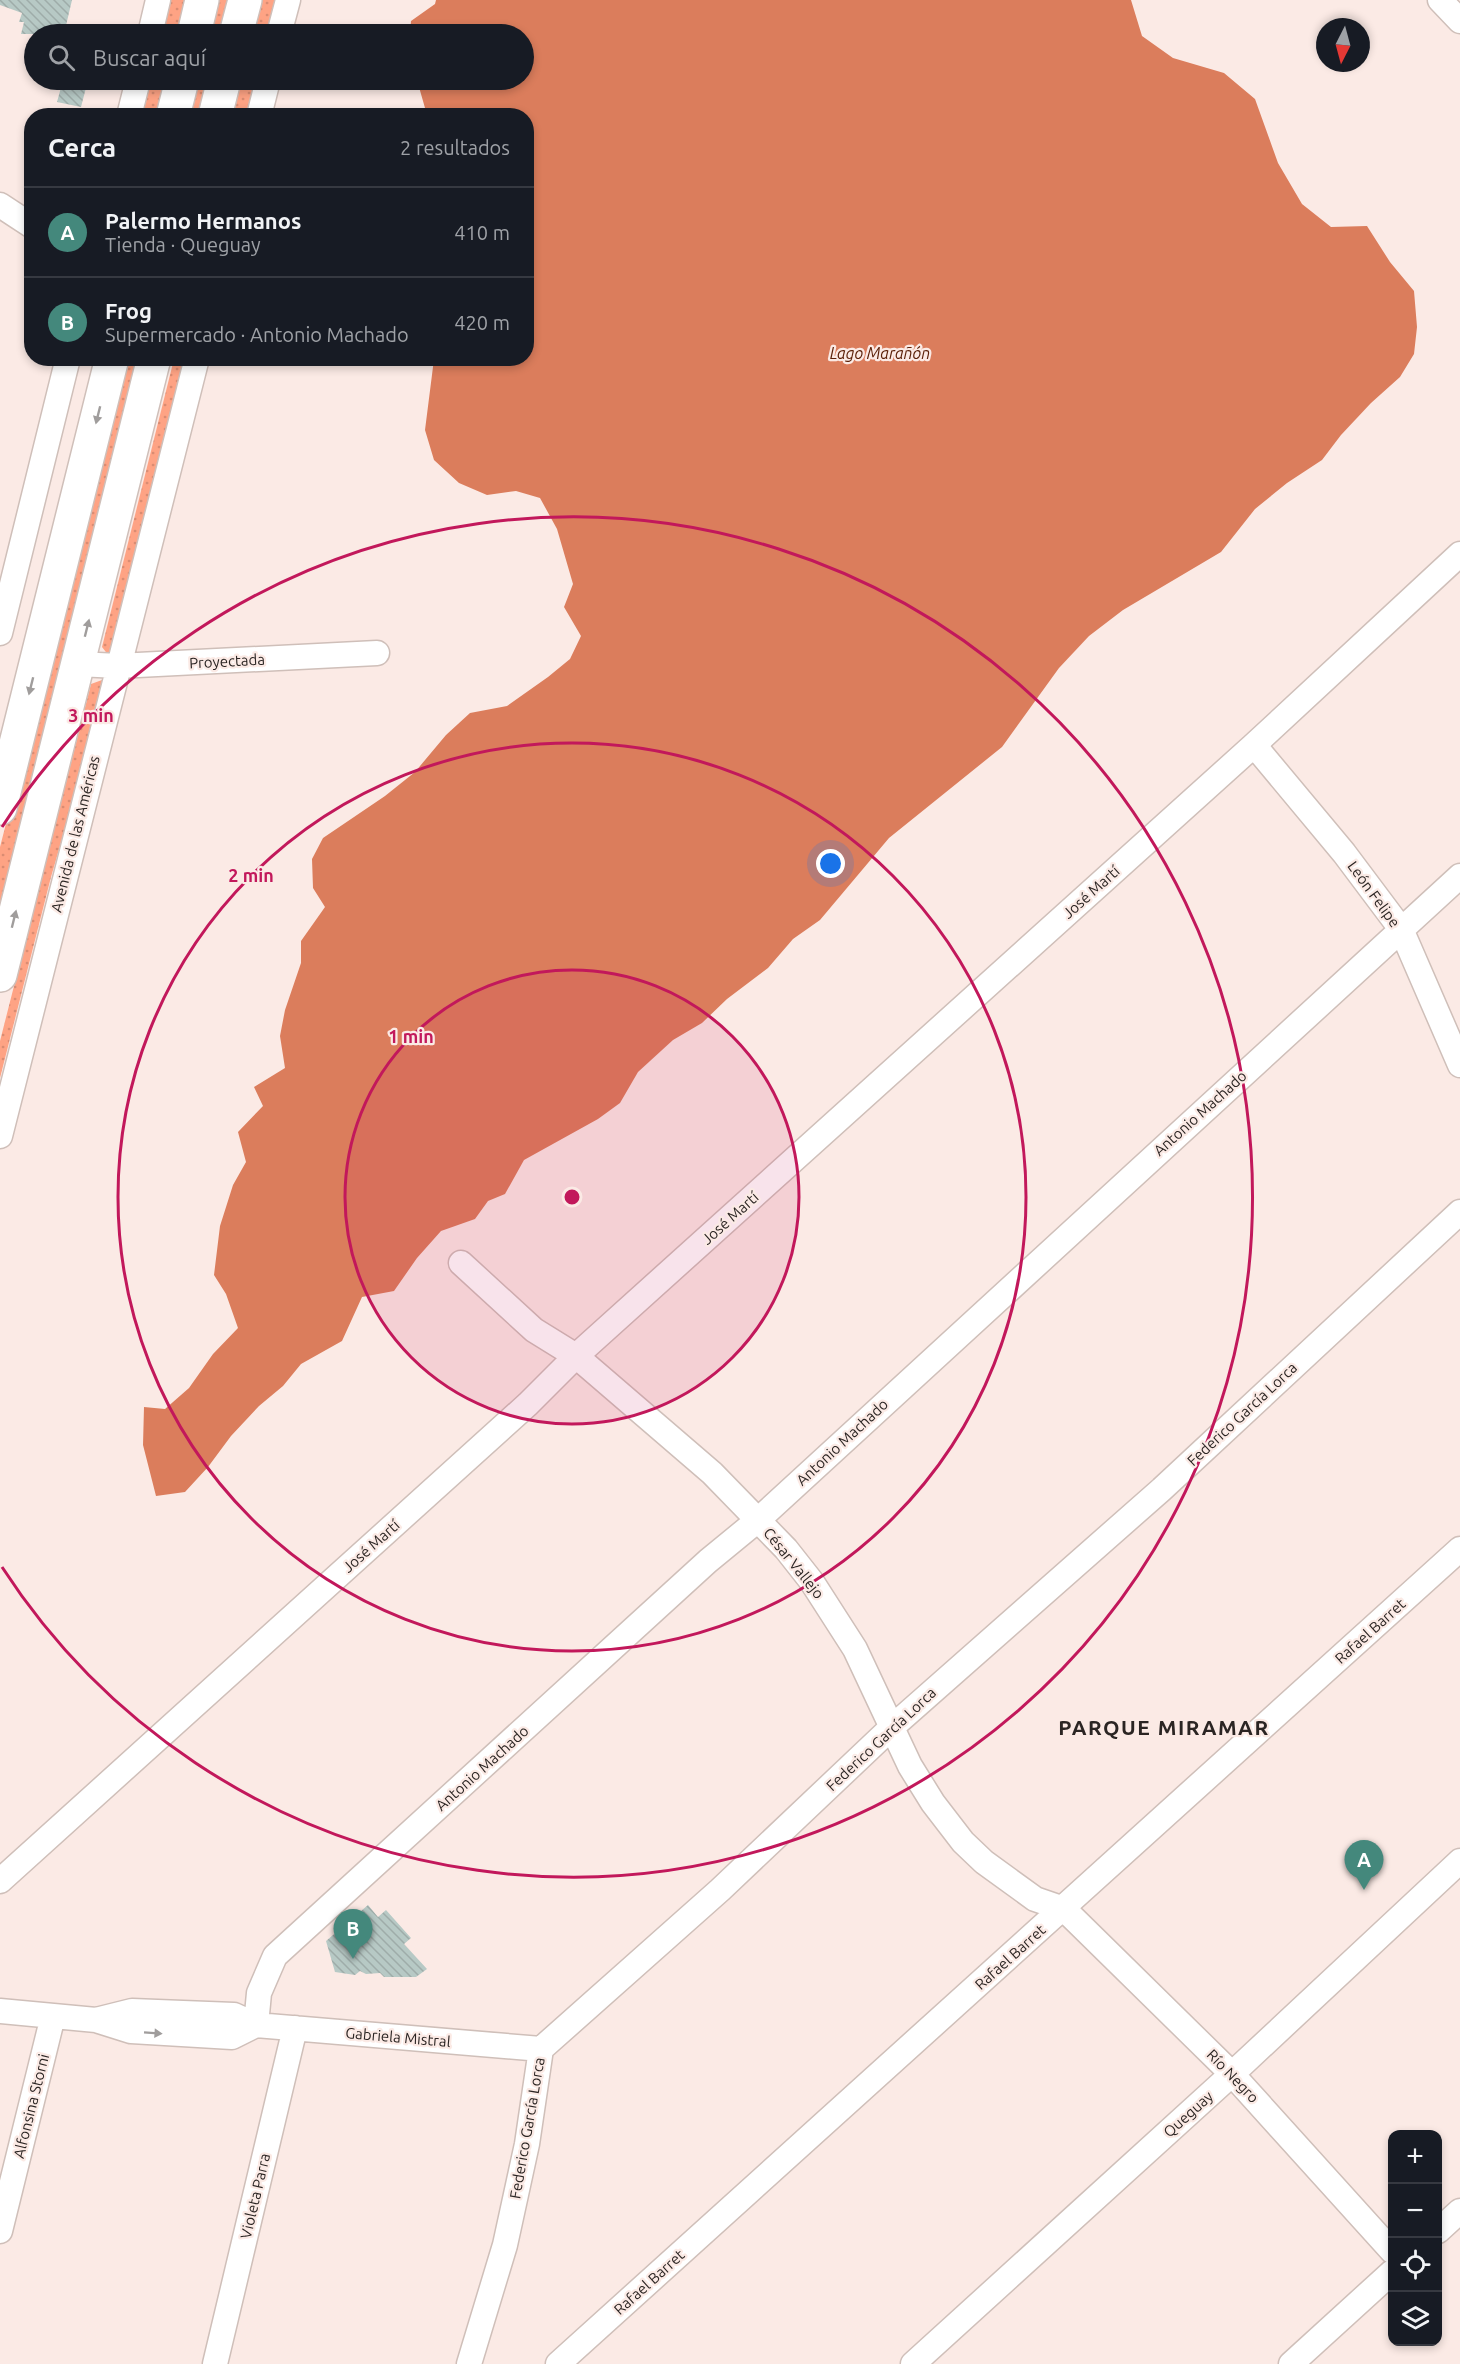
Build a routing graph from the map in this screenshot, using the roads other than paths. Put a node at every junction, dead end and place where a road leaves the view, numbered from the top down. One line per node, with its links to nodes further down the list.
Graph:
1 (158, 0): 7 (street)
2 (202, 0): 8 (highway)
3 (245, 0): 9 (highway)
4 (288, 0): 10 (street)
5 (1440, 0): 6 (street)
6 (1460, 21)
7 (152, 24)
8 (196, 24)
9 (239, 24)
10 (282, 24)
11 (136, 90): 15 (street)
12 (180, 90): 16 (highway)
13 (222, 90): 17 (highway)
14 (266, 90): 18 (street)
15 (131, 108)
16 (175, 108)
17 (217, 108)
18 (261, 108)
19 (0, 205): 20 (street)
20 (24, 221)
21 (66, 366): 26 (street)
22 (110, 366): 31 (highway, one-way to 31)
23 (152, 366): 28 (highway, one-way to 23)
24 (194, 366): 29 (street, Avenida de las Américas)
25 (1460, 554): 30 (street, José Martí)
26 (0, 633)
27 (377, 653): 29 (street, Proyectada)
28 (78, 664): 29 (street, Proyectada); 34 (highway, one-way to 28)
29 (118, 666): 36 (street, Avenida de las Américas)
30 (1254, 745): 33 (street, León Felipe); 39 (street, José Martí)
31 (0, 808)
32 (1460, 876): 33 (street, Antonio Machado)
33 (1401, 929): 35 (street, León Felipe); 40 (street, Antonio Machado)
34 (0, 975)
35 (1460, 1065)
36 (0, 1136)
37 (1460, 1212): 42 (street, Federico García Lorca)
38 (461, 1263): 39 (street, César Vallejo)
39 (576, 1356): 40 (street, César Vallejo); 44 (street, José Martí)
40 (758, 1520): 42 (street, César Vallejo); 48 (street, Antonio Machado)
41 (1460, 1549): 45 (street, Rafael Barret)
42 (891, 1728): 45 (street, César Vallejo); 50 (street, Federico García Lorca)
43 (1460, 1861): 51 (street, Queguay)
44 (0, 1881)
45 (1064, 1909): 51 (street, Río Negro); 59 (street, Rafael Barret)
46 (0, 2012): 47 (street, Gabriela Mistral)
47 (53, 2016): 48 (street, Gabriela Mistral); 54 (street, Alfonsina Storni)
48 (256, 2025): 49 (street, Gabriela Mistral)
49 (294, 2028): 50 (street, Gabriela Mistral); 57 (street, Violeta Parra)
50 (540, 2049): 58 (street, Federico García Lorca)
51 (1232, 2074): 55 (street, Río Negro); 60 (street, Queguay)
52 (1460, 2211): 53 (street)
53 (1442, 2227)
54 (0, 2231)
55 (1388, 2247)
56 (1388, 2276): 61 (street)
57 (215, 2364)
58 (470, 2364)
59 (558, 2364)
60 (913, 2364)
61 (1291, 2364)

